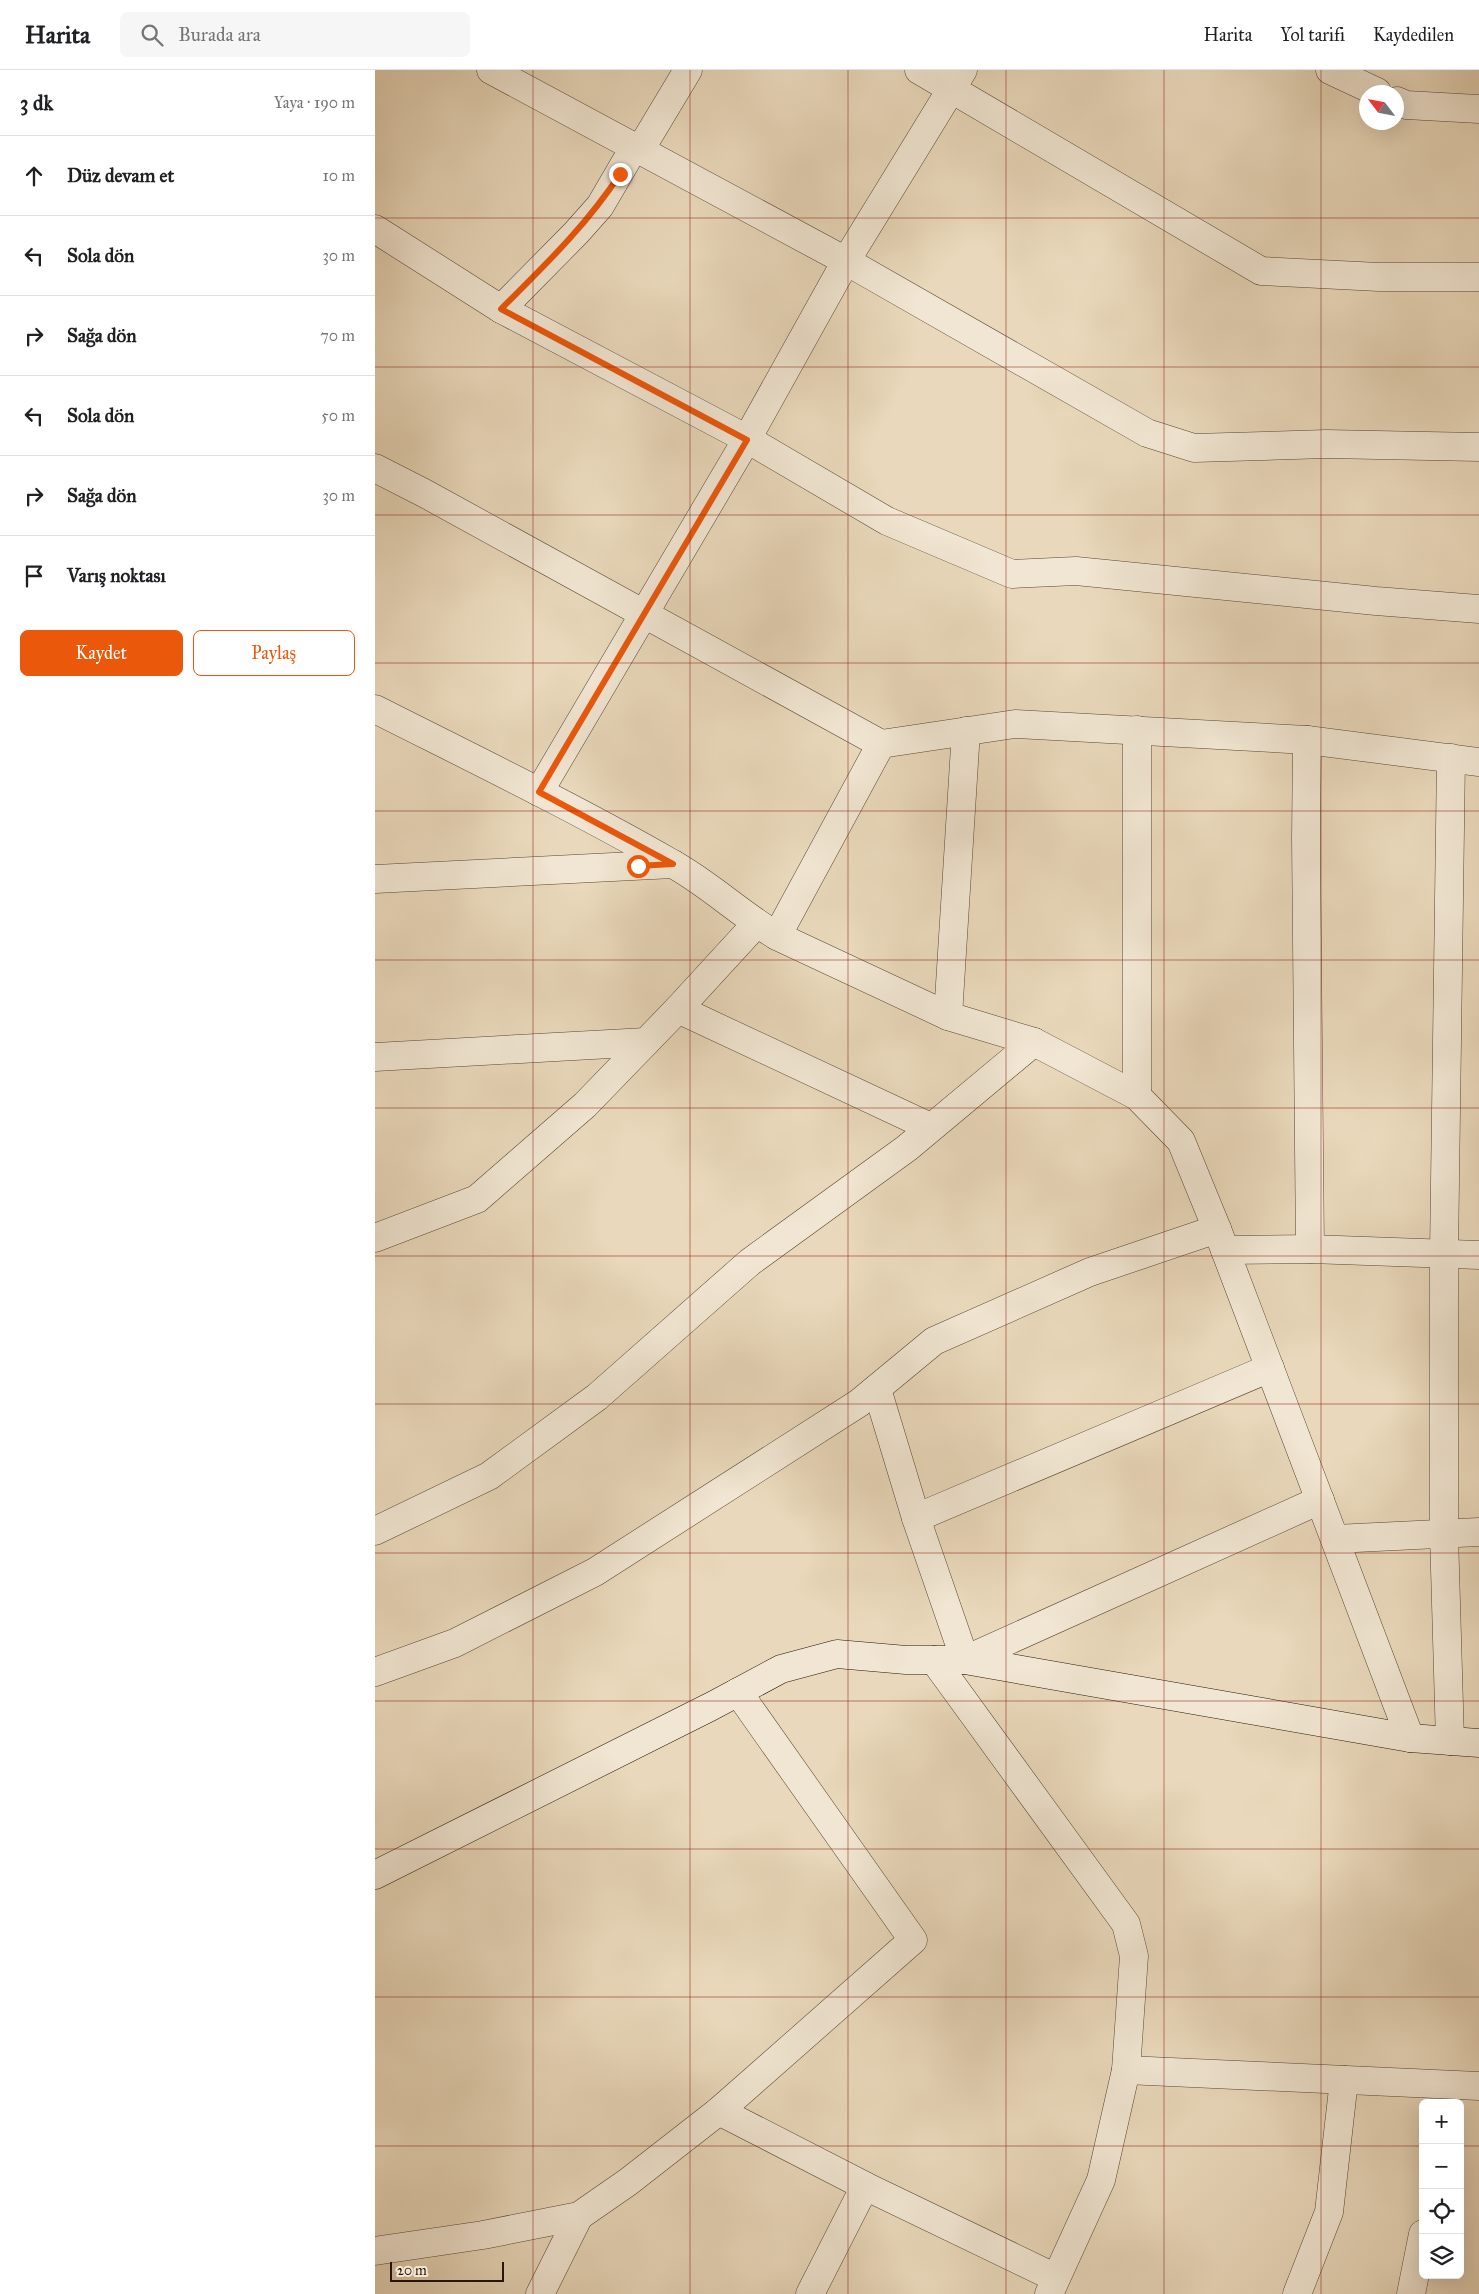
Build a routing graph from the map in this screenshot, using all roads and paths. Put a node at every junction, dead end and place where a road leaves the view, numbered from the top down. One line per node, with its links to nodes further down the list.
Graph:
1 (491, 70): 9 (street)
2 (688, 70): 9 (street)
3 (919, 70): 5 (street)
4 (1330, 70): 6 (street)
5 (957, 80): 11 (street); 12 (street)
6 (1362, 85)
7 (1404, 104): 8 (street)
8 (1479, 109)
9 (638, 148): 11 (street); 13 (street)
10 (375, 229): 13 (street)
11 (846, 261): 14 (street); 15 (street)
12 (1479, 277)
13 (501, 309): 14 (street)
14 (747, 440): 17 (street); 18 (street)
15 (1479, 447)
16 (375, 468): 18 (street)
17 (1479, 609)
18 (644, 614): 23 (street); 26 (street)
19 (375, 709): 26 (street)
20 (1137, 730): 21 (street); 22 (street); 35 (street)
21 (966, 731): 23 (street); 31 (street)
22 (1307, 740): 24 (street); 39 (street)
23 (881, 744): 29 (street)
24 (1451, 758): 25 (street); 40 (street)
25 (1479, 762)
26 (539, 792): 27 (street)
27 (673, 864): 28 (street); 29 (street)
28 (375, 879)
29 (767, 930): 30 (street); 31 (street)
30 (678, 1009): 32 (street); 36 (street)
31 (948, 1016): 33 (street)
32 (646, 1042): 34 (street); 37 (street)
33 (1034, 1042): 35 (street); 36 (street)
34 (375, 1057)
35 (1137, 1096): 38 (street)
36 (930, 1128): 46 (street)
37 (375, 1238)
38 (1221, 1239): 39 (street); 42 (street); 43 (street)
39 (1310, 1249): 40 (street)
40 (1444, 1253): 41 (street); 48 (street)
41 (1479, 1255)
42 (1270, 1368): 44 (street); 45 (street)
43 (877, 1389): 45 (street); 52 (street)
44 (1320, 1500): 49 (street); 51 (street)
45 (916, 1518): 51 (street)
46 (375, 1531)
47 (1479, 1532): 48 (street)
48 (1444, 1534): 49 (street); 55 (street)
49 (1335, 1539): 54 (street)
50 (934, 1660): 51 (street); 53 (street); 58 (street)
51 (965, 1660): 54 (street)
52 (375, 1672)
53 (738, 1692): 57 (street); 62 (street)
54 (1410, 1738): 55 (street)
55 (1450, 1741): 56 (street)
56 (1479, 1743)
57 (375, 1875)
58 (1126, 2070): 59 (street); 67 (street)
59 (1344, 2080): 61 (street); 70 (street)
60 (1479, 2086): 61 (street)
61 (1440, 2094)
62 (719, 2111): 63 (street); 64 (street)
63 (865, 2186): 67 (street); 69 (street)
64 (579, 2216): 65 (street); 68 (street)
65 (375, 2251)
66 (1419, 2254): 71 (street)
67 (1053, 2286)
68 (540, 2294)
69 (810, 2294)
70 (1297, 2294)
71 (1411, 2294)

